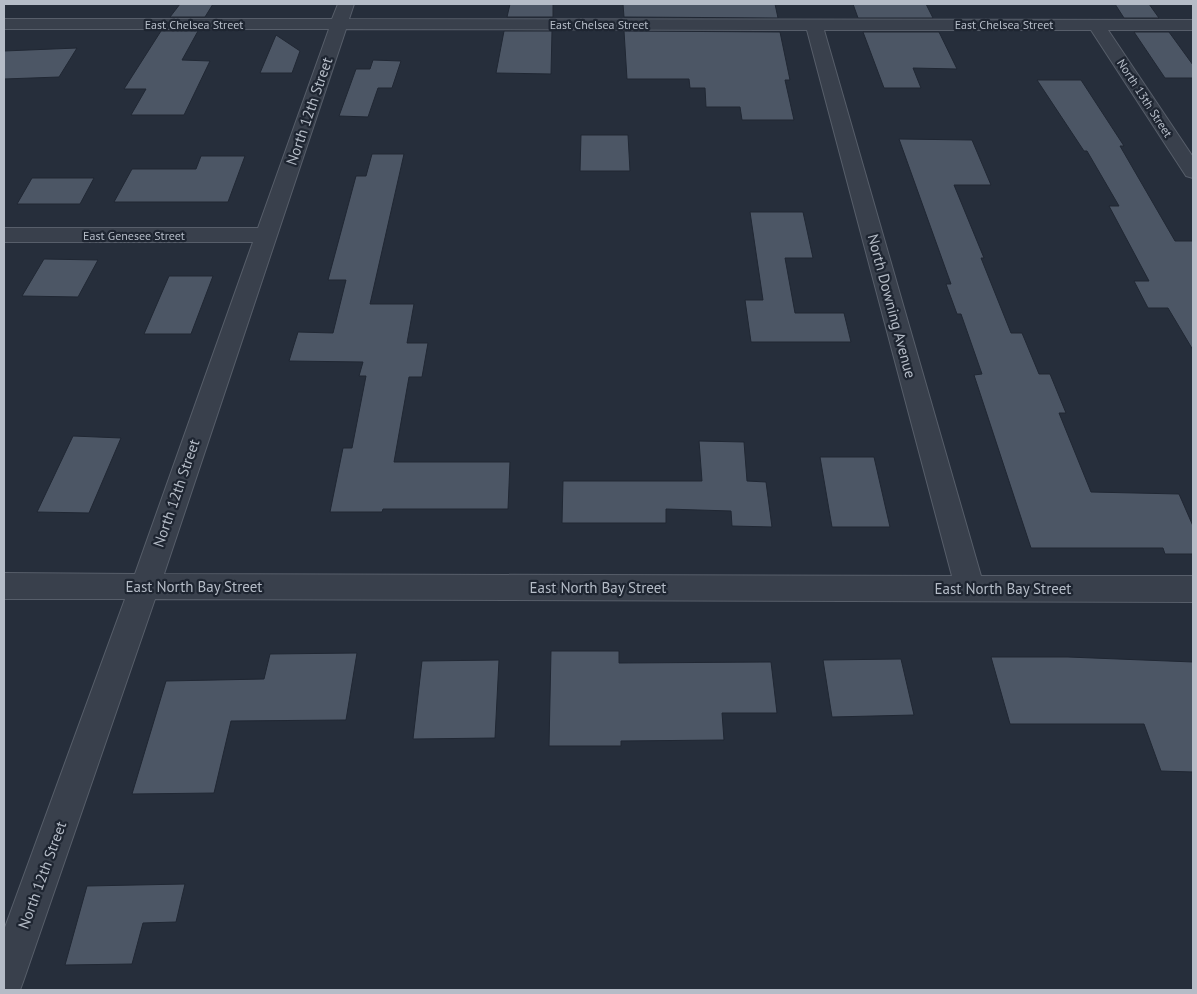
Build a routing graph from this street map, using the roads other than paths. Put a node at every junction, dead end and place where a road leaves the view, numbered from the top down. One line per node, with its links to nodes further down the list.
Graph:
1 (342, 14): 2 (street, East Chelsea Street); 3 (street, East Chelsea Street); 8 (street, North 12th Street)
2 (4, 24)
3 (814, 24): 4 (street, East Chelsea Street); 11 (street, North Downing Avenue)
4 (1096, 25): 5 (street, East Chelsea Street); 6 (street, North 13th Street)
5 (1193, 25)
6 (1193, 172)
7 (4, 235): 8 (street, East Genesee Street)
8 (265, 236): 10 (street, North 12th Street)
9 (4, 586): 10 (street, East North Bay Street)
10 (145, 586): 11 (street, East North Bay Street); 13 (street, North 12th Street)
11 (970, 588): 12 (street, East North Bay Street)
12 (1193, 588)
13 (4, 982)

